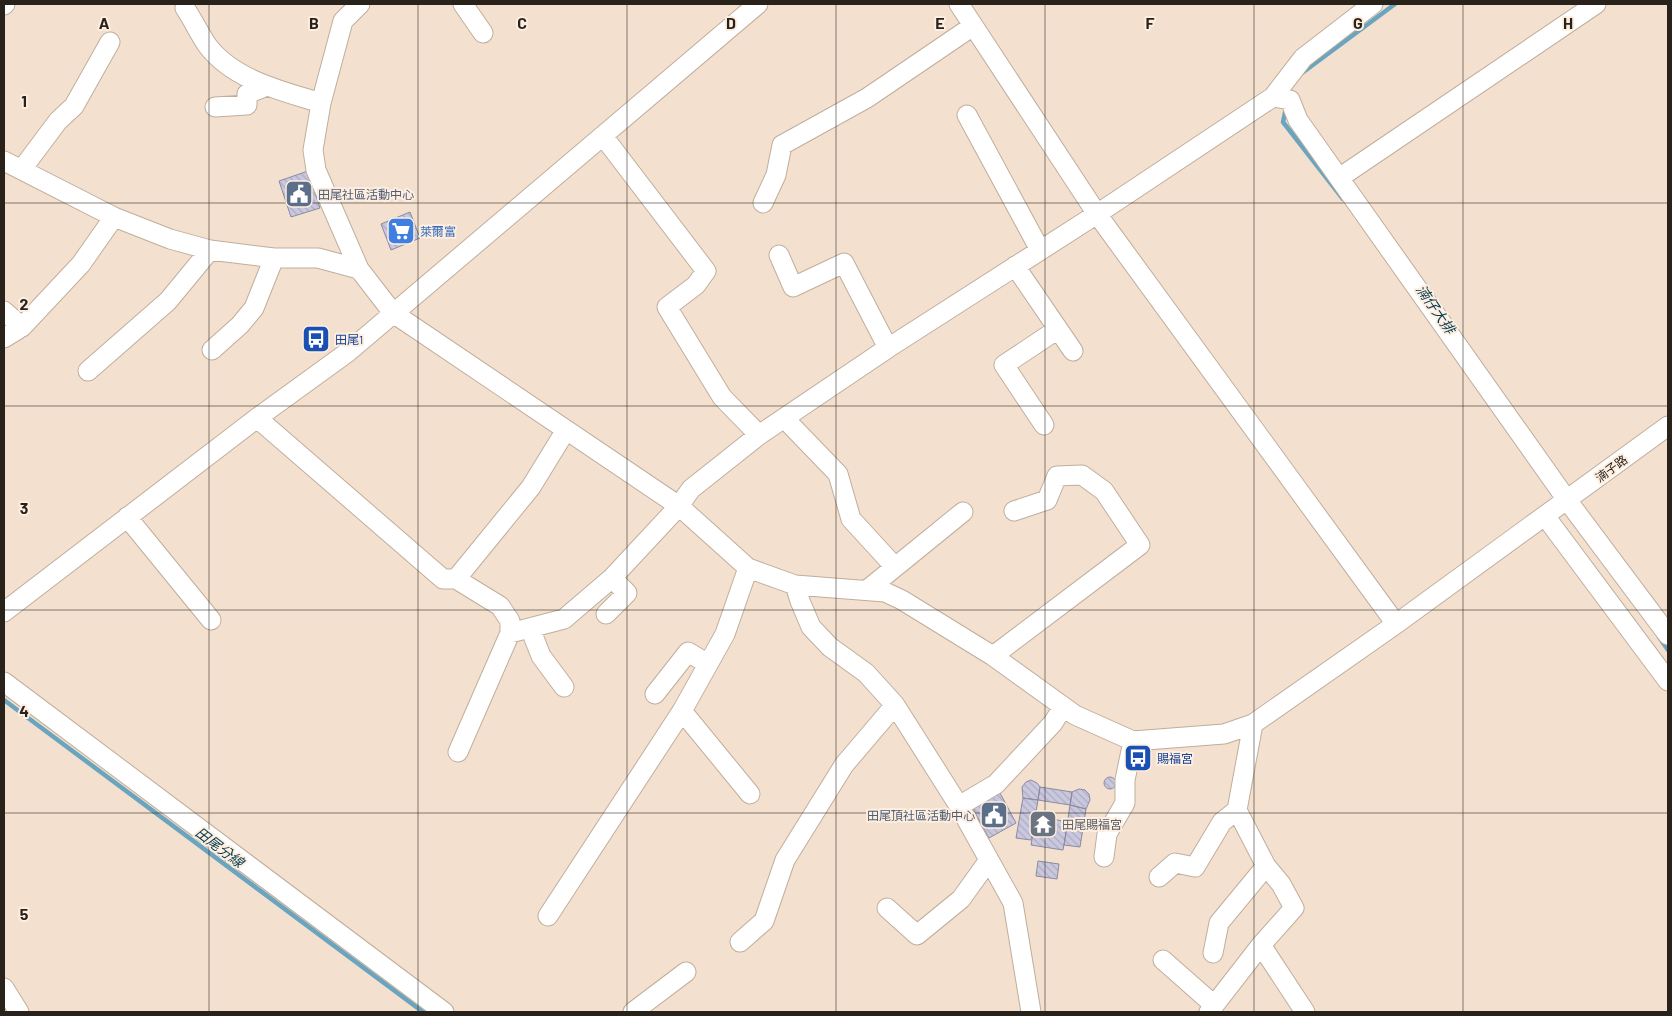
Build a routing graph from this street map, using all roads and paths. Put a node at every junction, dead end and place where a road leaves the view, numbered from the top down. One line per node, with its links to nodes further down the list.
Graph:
1 (360, 4): 13 (street)
2 (463, 4): 9 (street)
3 (758, 4): 16 (street)
4 (959, 4): 8 (street)
5 (1373, 4): 12 (street)
6 (1596, 4): 18 (street)
7 (186, 8): 11 (street)
8 (973, 26): 19 (street); 20 (street)
9 (483, 33)
10 (110, 42): 17 (street)
11 (267, 86): 13 (street); 14 (street)
12 (1282, 99): 18 (street); 20 (street)
13 (321, 103): 27 (street)
14 (215, 107)
15 (967, 114): 23 (street)
16 (603, 136): 29 (street); 42 (street)
17 (9, 163): 21 (street)
18 (1339, 178): 44 (street)
19 (763, 203)
20 (1097, 214): 23 (street); 57 (street)
21 (114, 217): 22 (street); 30 (street)
22 (210, 250): 25 (street); 36 (street)
23 (1040, 250): 26 (street)
24 (779, 254): 33 (street)
25 (274, 258): 27 (street); 34 (street)
26 (1015, 266): 31 (street); 33 (street)
27 (359, 268): 29 (street)
28 (4, 311): 30 (street)
29 (393, 313): 37 (street); 41 (street)
30 (22, 327): 32 (street)
31 (1058, 329): 35 (street); 39 (street)
32 (4, 338)
33 (888, 348): 38 (street)
34 (212, 350)
35 (1073, 351)
36 (88, 372)
37 (256, 418): 47 (street); 51 (street)
38 (784, 418): 42 (street); 48 (street)
39 (1044, 426)
40 (1668, 426): 44 (street, 湳子路)
41 (566, 430): 43 (street); 51 (street)
42 (759, 435): 43 (street)
43 (678, 506): 49 (street); 50 (street)
44 (1558, 506): 57 (street, 湳子路); 60 (street); 63 (street)
45 (1014, 511): 61 (street)
46 (963, 512): 48 (street)
47 (127, 517): 54 (street); 56 (street)
48 (895, 567): 53 (street)
49 (748, 568): 52 (street); 62 (street)
50 (612, 578): 55 (street); 58 (street)
51 (456, 579): 59 (street)
52 (795, 584): 53 (street); 67 (street)
53 (867, 590): 61 (street)
54 (4, 612)
55 (606, 614)
56 (212, 620)
57 (1396, 624): 70 (street, 湳子路)
58 (530, 628): 59 (street); 65 (street)
59 (510, 633): 72 (street)
60 (1668, 635)
61 (993, 656): 69 (street)
62 (708, 664): 66 (street); 68 (street)
63 (1668, 681)
64 (4, 682): 90 (street)
65 (564, 687)
66 (655, 694)
67 (895, 705): 74 (street); 82 (street)
68 (682, 711): 73 (street); 81 (street)
69 (1070, 717): 71 (street); 74 (street)
70 (1253, 724): 71 (street, 湳子路); 75 (street)
71 (1133, 741): 76 (street)
72 (458, 752)
73 (750, 794)
74 (959, 806): 77 (street)
75 (1238, 810): 78 (street); 79 (street)
76 (1104, 857)
77 (989, 860): 80 (street); 92 (street)
78 (1266, 866): 83 (street); 84 (street)
79 (1159, 877)
80 (887, 908)
81 (548, 916)
82 (740, 942)
83 (1261, 945): 88 (street); 93 (street)
84 (1213, 953)
85 (1164, 960): 88 (street)
86 (686, 972): 91 (street)
87 (4, 988): 89 (street)
88 (1211, 1009)
89 (19, 1012)
90 (444, 1012)
91 (633, 1012)
92 (1031, 1012)
93 (1305, 1012)

